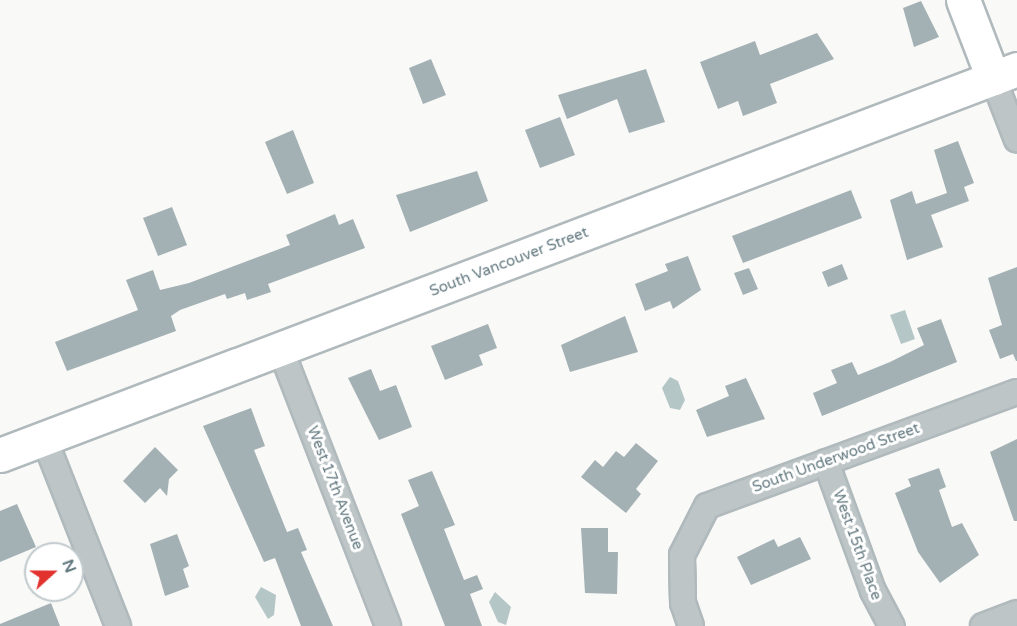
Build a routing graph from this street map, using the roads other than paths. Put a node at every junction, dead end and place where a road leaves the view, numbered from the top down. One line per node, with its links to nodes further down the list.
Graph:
1 (963, 0): 2 (street)
2 (1005, 73): 3 (street); 4 (street, South Vancouver Street)
3 (1017, 140)
4 (281, 350): 6 (street, South Vancouver Street); 11 (street, West 17th Avenue)
5 (1017, 392): 8 (street, South Underwood Street)
6 (44, 438): 7 (street, South Vancouver Street); 10 (street)
7 (0, 455)
8 (826, 462): 12 (street, South Underwood Street); 13 (street, West 15th Place)
9 (1017, 613): 14 (street)
10 (118, 626)
11 (388, 626)
12 (691, 626)
13 (892, 626)
14 (983, 626)

